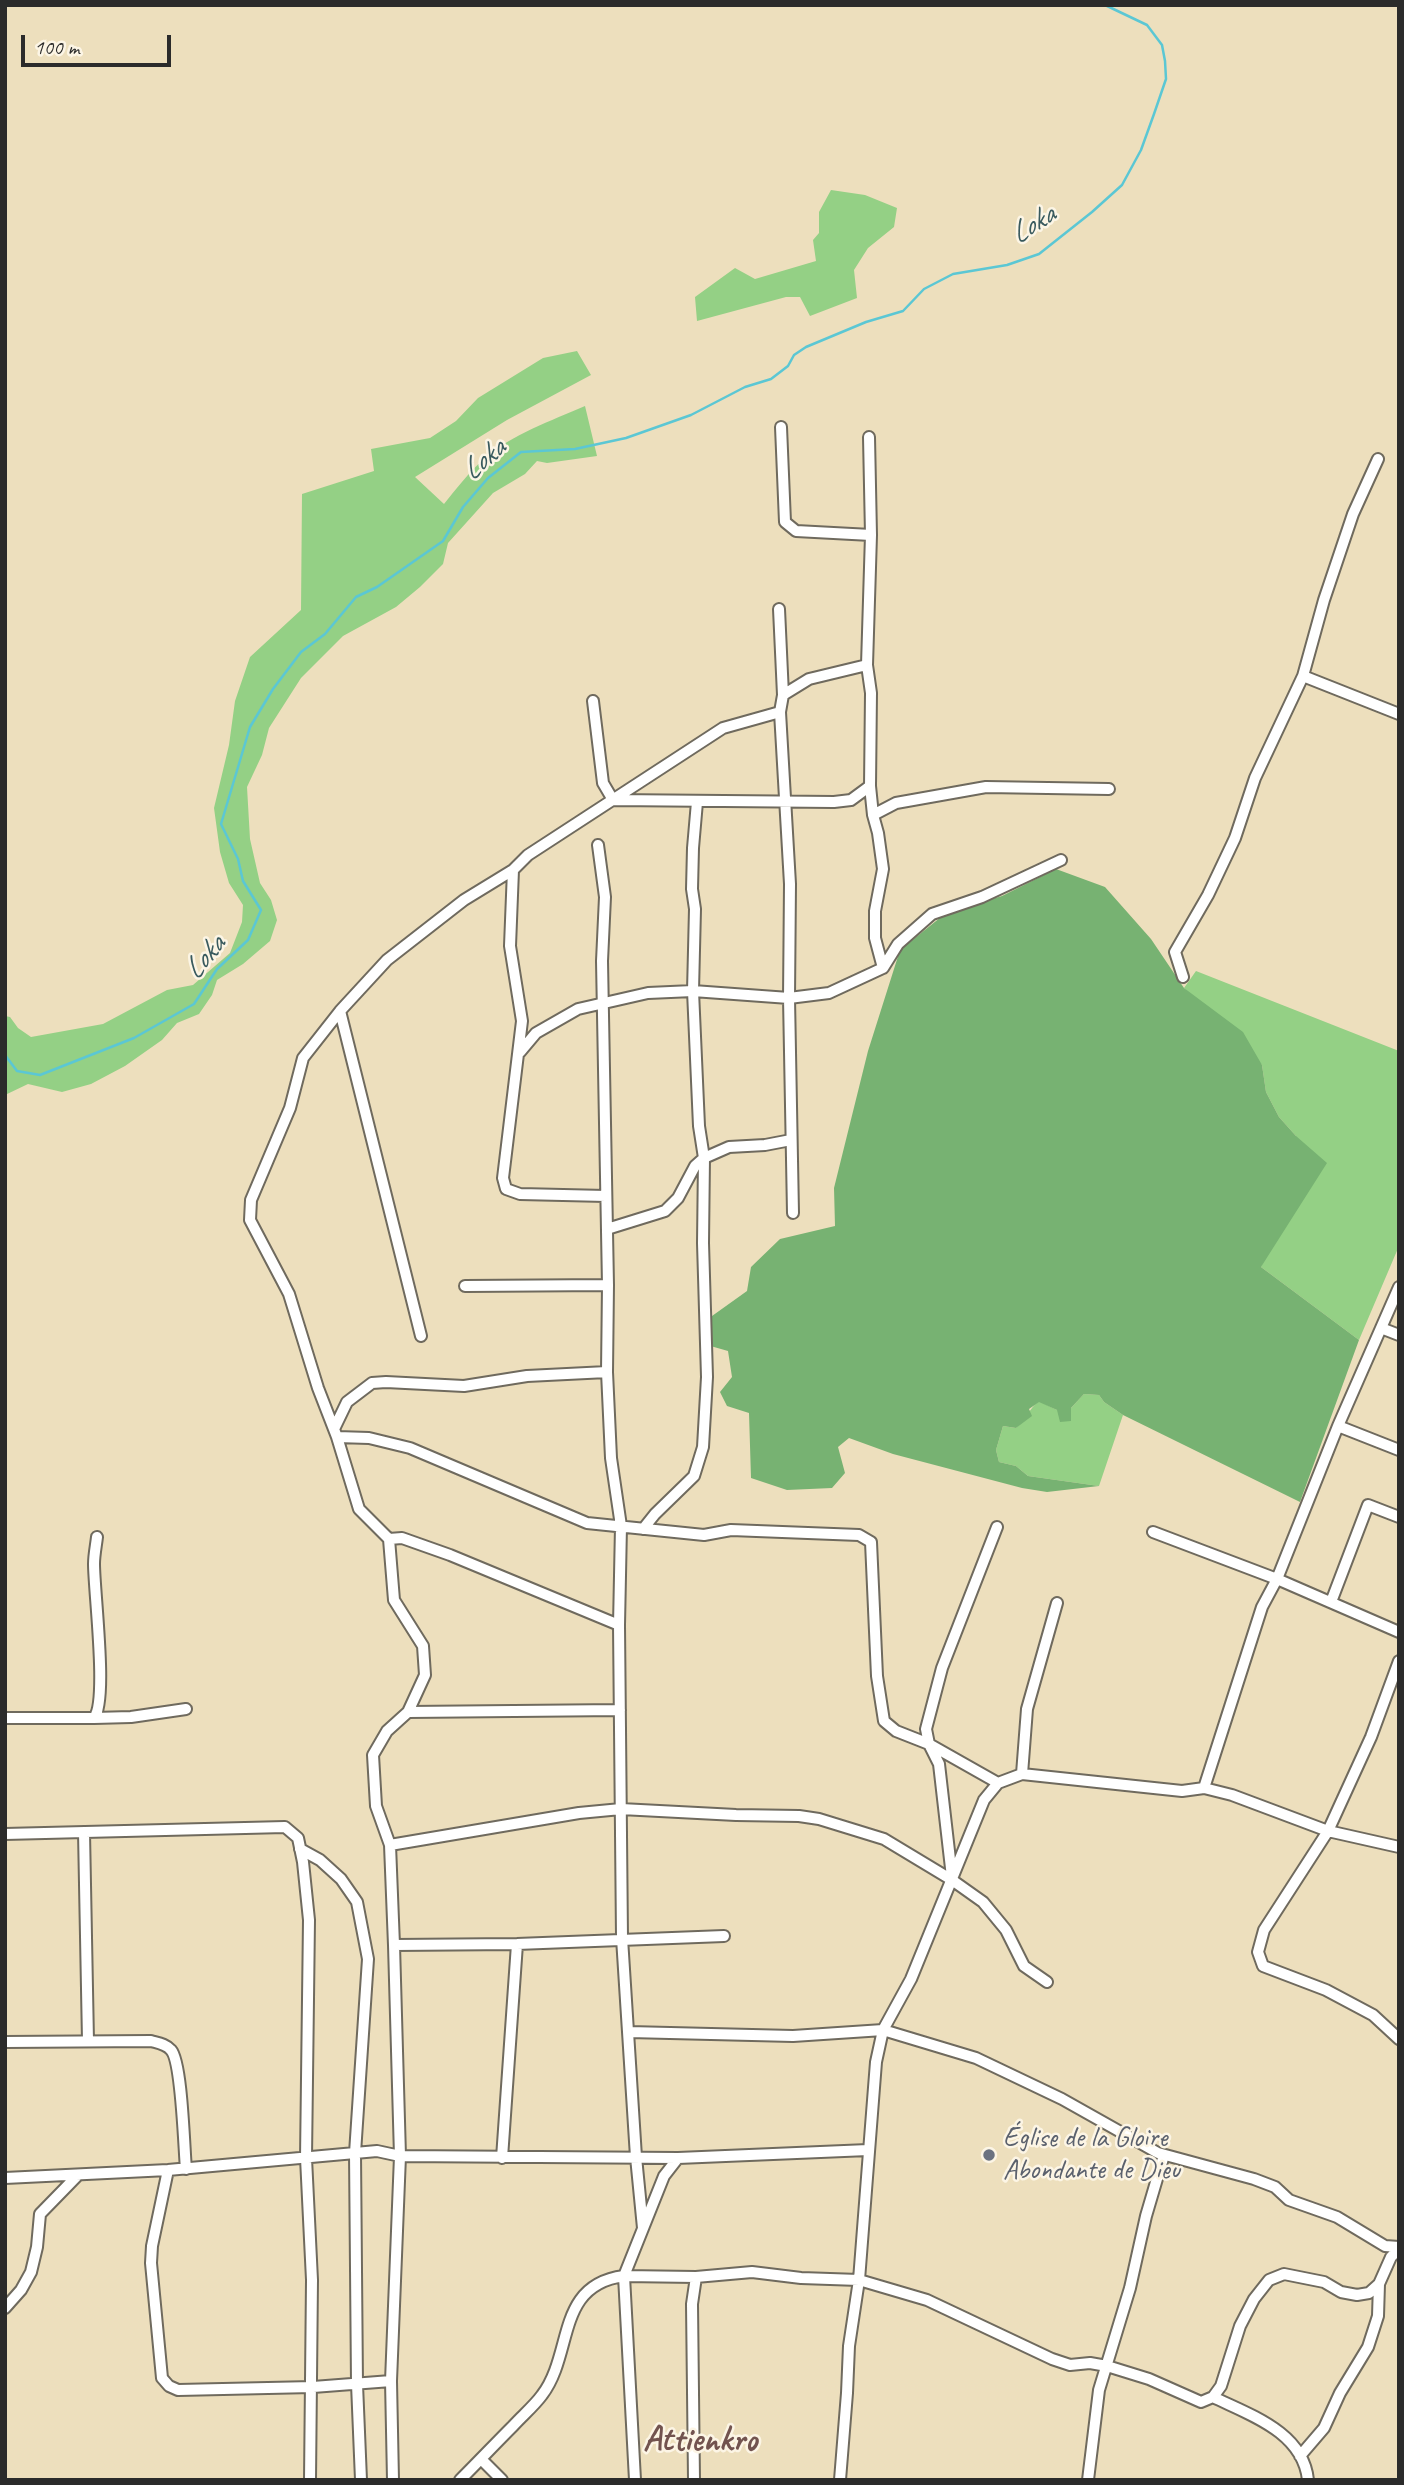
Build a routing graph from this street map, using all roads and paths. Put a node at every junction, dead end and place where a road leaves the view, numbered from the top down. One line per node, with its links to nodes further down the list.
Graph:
1 (781, 427): 4 (street)
2 (869, 437): 4 (street)
3 (1378, 459): 7 (street)
4 (871, 535): 6 (street)
5 (779, 609): 8 (street)
6 (867, 665): 8 (street); 12 (street)
7 (1303, 676): 11 (street); 22 (street)
8 (783, 695): 10 (street)
9 (593, 701): 14 (street)
10 (780, 712): 14 (street); 15 (street)
11 (1399, 714)
12 (870, 786): 15 (street); 17 (street)
13 (1109, 789): 17 (street)
14 (612, 800): 16 (street); 20 (street)
15 (785, 801): 16 (street); 24 (street)
16 (697, 802): 23 (street)
17 (873, 815): 21 (street)
18 (598, 845): 25 (street)
19 (1061, 860): 21 (street)
20 (513, 870): 26 (street); 27 (street)
21 (883, 968): 24 (street)
22 (1183, 977)
23 (693, 991): 24 (street); 25 (street); 29 (street)
24 (789, 998): 28 (street)
25 (603, 1002): 27 (street); 30 (street)
26 (340, 1011): 38 (street); 41 (street)
27 (520, 1052): 30 (street)
28 (791, 1140): 29 (street); 31 (street)
29 (704, 1158): 32 (street); 46 (street)
30 (606, 1196): 32 (street)
31 (793, 1213)
32 (607, 1229): 33 (street)
33 (608, 1285): 34 (street); 39 (street)
34 (465, 1286)
35 (1399, 1287): 36 (street)
36 (1381, 1328): 37 (street); 40 (street)
37 (1399, 1335)
38 (421, 1336)
39 (607, 1371): 41 (street); 44 (street)
40 (1338, 1426): 42 (street); 50 (street)
41 (336, 1433): 44 (street); 49 (street)
42 (1399, 1450)
43 (1399, 1517): 51 (street)
44 (621, 1526): 46 (street); 53 (street)
45 (997, 1527): 61 (street)
46 (643, 1529): 61 (street)
47 (1153, 1532): 50 (street)
48 (97, 1537): 60 (street)
49 (389, 1539): 53 (street); 58 (street)
50 (1277, 1579): 51 (street); 64 (street)
51 (1331, 1602): 54 (street)
52 (1058, 1603): 62 (street)
53 (619, 1625): 57 (street)
54 (1399, 1632)
55 (1399, 1661): 66 (street)
56 (186, 1709): 60 (street)
57 (620, 1710): 58 (street); 65 (street)
58 (408, 1712): 69 (street)
59 (5, 1718): 60 (street)
60 (94, 1718)
61 (929, 1744): 63 (street); 72 (street)
62 (1022, 1774): 63 (street); 64 (street)
63 (998, 1783): 72 (street)
64 (1204, 1788): 66 (street)
65 (621, 1809): 69 (street); 72 (street); 74 (street)
66 (1328, 1830): 70 (street); 80 (street)
67 (84, 1832): 68 (street); 71 (street); 81 (street)
68 (5, 1834)
69 (390, 1846): 76 (street)
70 (1399, 1847)
71 (300, 1849): 84 (street); 88 (street)
72 (952, 1880): 77 (street); 78 (street)
73 (724, 1936): 74 (street)
74 (622, 1938): 75 (street); 79 (street)
75 (517, 1944): 76 (street); 89 (street)
76 (394, 1945): 86 (street)
77 (1048, 1982)
78 (883, 2030): 79 (street); 83 (street); 85 (street)
79 (629, 2032): 87 (street)
80 (1399, 2039)
81 (88, 2041): 82 (street); 91 (street)
82 (5, 2042)
83 (869, 2150): 90 (street); 99 (street)
84 (355, 2153): 86 (street); 88 (street); 104 (street)
85 (1164, 2155): 96 (street); 102 (street)
86 (400, 2156): 89 (street); 103 (street)
87 (636, 2157): 89 (street); 90 (street); 95 (street)
88 (306, 2158): 91 (street); 105 (street)
89 (502, 2158)
90 (678, 2158): 95 (street)
91 (186, 2169): 92 (street)
92 (168, 2170): 93 (street); 105 (street)
93 (78, 2175): 94 (street); 101 (street)
94 (5, 2178)
95 (643, 2228): 97 (street)
96 (1399, 2248): 100 (street)
97 (624, 2276): 98 (street); 108 (street); 114 (street)
98 (696, 2277): 99 (street); 115 (street)
99 (859, 2280): 102 (street); 116 (street)
100 (1379, 2284): 106 (street); 107 (street)
101 (5, 2308)
102 (1107, 2366): 106 (street); 117 (street)
103 (391, 2381): 104 (street); 111 (street)
104 (357, 2384): 105 (street); 110 (street)
105 (313, 2387): 109 (street)
106 (1213, 2397): 107 (street)
107 (1300, 2456): 118 (street)
108 (481, 2459): 112 (street); 113 (street)
109 (310, 2480)
110 (361, 2480)
111 (393, 2480)
112 (460, 2480)
113 (502, 2480)
114 (635, 2480)
115 (694, 2480)
116 (840, 2480)
117 (1088, 2480)
118 (1308, 2480)

